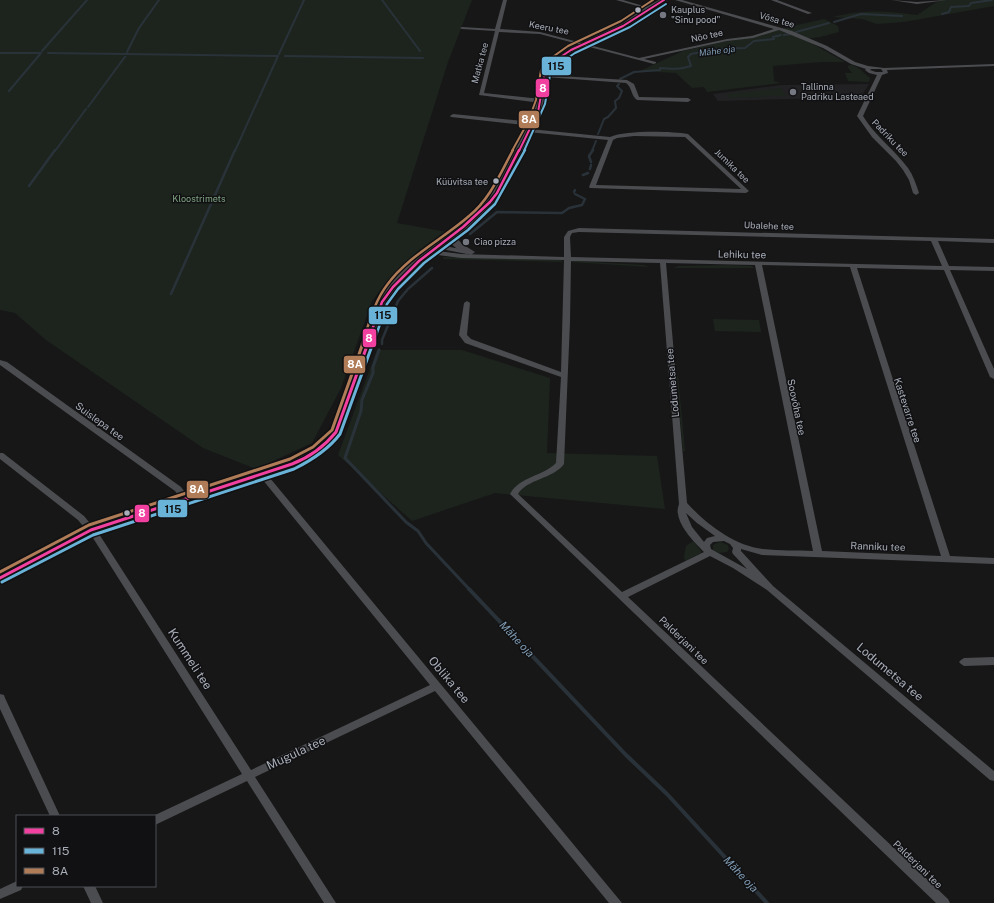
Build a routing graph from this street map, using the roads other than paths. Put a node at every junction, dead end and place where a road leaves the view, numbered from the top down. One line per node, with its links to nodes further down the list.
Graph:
1 (505, 0): 11 (street, Matka tee)
2 (618, 0): 8 (street)
3 (664, 0): 8 (main road)
4 (677, 0): 12 (street, Võsa tee)
5 (773, 0): 9 (street)
6 (893, 0): 7 (street)
7 (946, 0)
8 (648, 8): 13 (main road)
9 (810, 13)
10 (462, 28): 11 (street, Keeru tee)
11 (497, 29): 13 (street, Keeru tee); 22 (street, Matka tee)
12 (779, 29): 14 (street, Nõo tee); 17 (street, Võsa tee)
13 (584, 44): 14 (street, Keeru tee); 20 (main road)
14 (639, 59): 15 (street, Keeru tee)
15 (654, 63)
16 (994, 65): 18 (street)
17 (868, 68): 18 (street); 19 (street)
18 (885, 69): 19 (street)
19 (880, 74): 26 (street, Padriku tee)
20 (545, 76): 21 (street); 22 (main road)
21 (688, 100)
22 (541, 101): 24 (main road)
23 (453, 116): 24 (street)
24 (532, 128): 25 (street); 27 (main road)
25 (611, 139): 25 (street, Jumika tee)
26 (916, 193)
27 (451, 236): 30 (main road); 31 (main road)
28 (934, 240): 29 (street, Ubalehe tee); 33 (street, Ubalehe tee); 37 (street)
29 (994, 241)
30 (434, 249): 31 (street, Lehiku tee); 32 (street, Lehiku tee); 44 (main road)
31 (471, 252): 32 (street, Lehiku tee)
32 (489, 256): 33 (street, Lehiku tee)
33 (567, 258): 34 (street, Lehiku tee); 41 (street, Palderjani tee)
34 (663, 262): 35 (street, Lehiku tee); 46 (street, Lodumetsa tee)
35 (758, 264): 36 (street, Lehiku tee); 51 (street, Soovõha tee)
36 (853, 266): 37 (street, Lehiku tee); 53 (street, Kastevarre tee)
37 (947, 268): 38 (street, Lehiku tee); 42 (street)
38 (994, 269)
39 (467, 302): 41 (street)
40 (0, 362): 45 (street, Suislepa tee)
41 (563, 375): 58 (street, Palderjani tee)
42 (994, 377)
43 (0, 455): 47 (street, Kummeli tee)
44 (262, 474): 45 (main road); 61 (street, Oblika tee)
45 (186, 499): 47 (main road)
46 (683, 504): 48 (street); 49 (street, Lodumetsa tee)
47 (91, 530): 56 (main road); 63 (street, Kummeli tee)
48 (733, 546): 49 (street); 50 (street, Ranniku tee); 52 (street); 55 (street)
49 (708, 552): 52 (street); 58 (street)
50 (759, 552): 51 (street, Ranniku tee); 55 (street)
51 (818, 554): 53 (street, Ranniku tee)
52 (720, 558): 57 (street)
53 (946, 559): 54 (street, Ranniku tee)
54 (994, 560)
55 (749, 567): 57 (street)
56 (0, 578)
57 (770, 588): 64 (street, Lodumetsa tee)
58 (622, 596): 73 (street, Palderjani tee)
59 (994, 661): 60 (street)
60 (964, 662)
61 (436, 686): 63 (street, Mugula tee); 72 (street, Oblika tee)
62 (0, 698): 65 (street)
63 (249, 775): 66 (street, Mugula tee); 71 (street, Kummeli tee)
64 (994, 777)
65 (56, 815)
66 (156, 820)
67 (16, 886): 69 (street)
68 (89, 887): 70 (street)
69 (0, 894)
70 (97, 903)
71 (330, 903)
72 (616, 903)
73 (944, 903)

